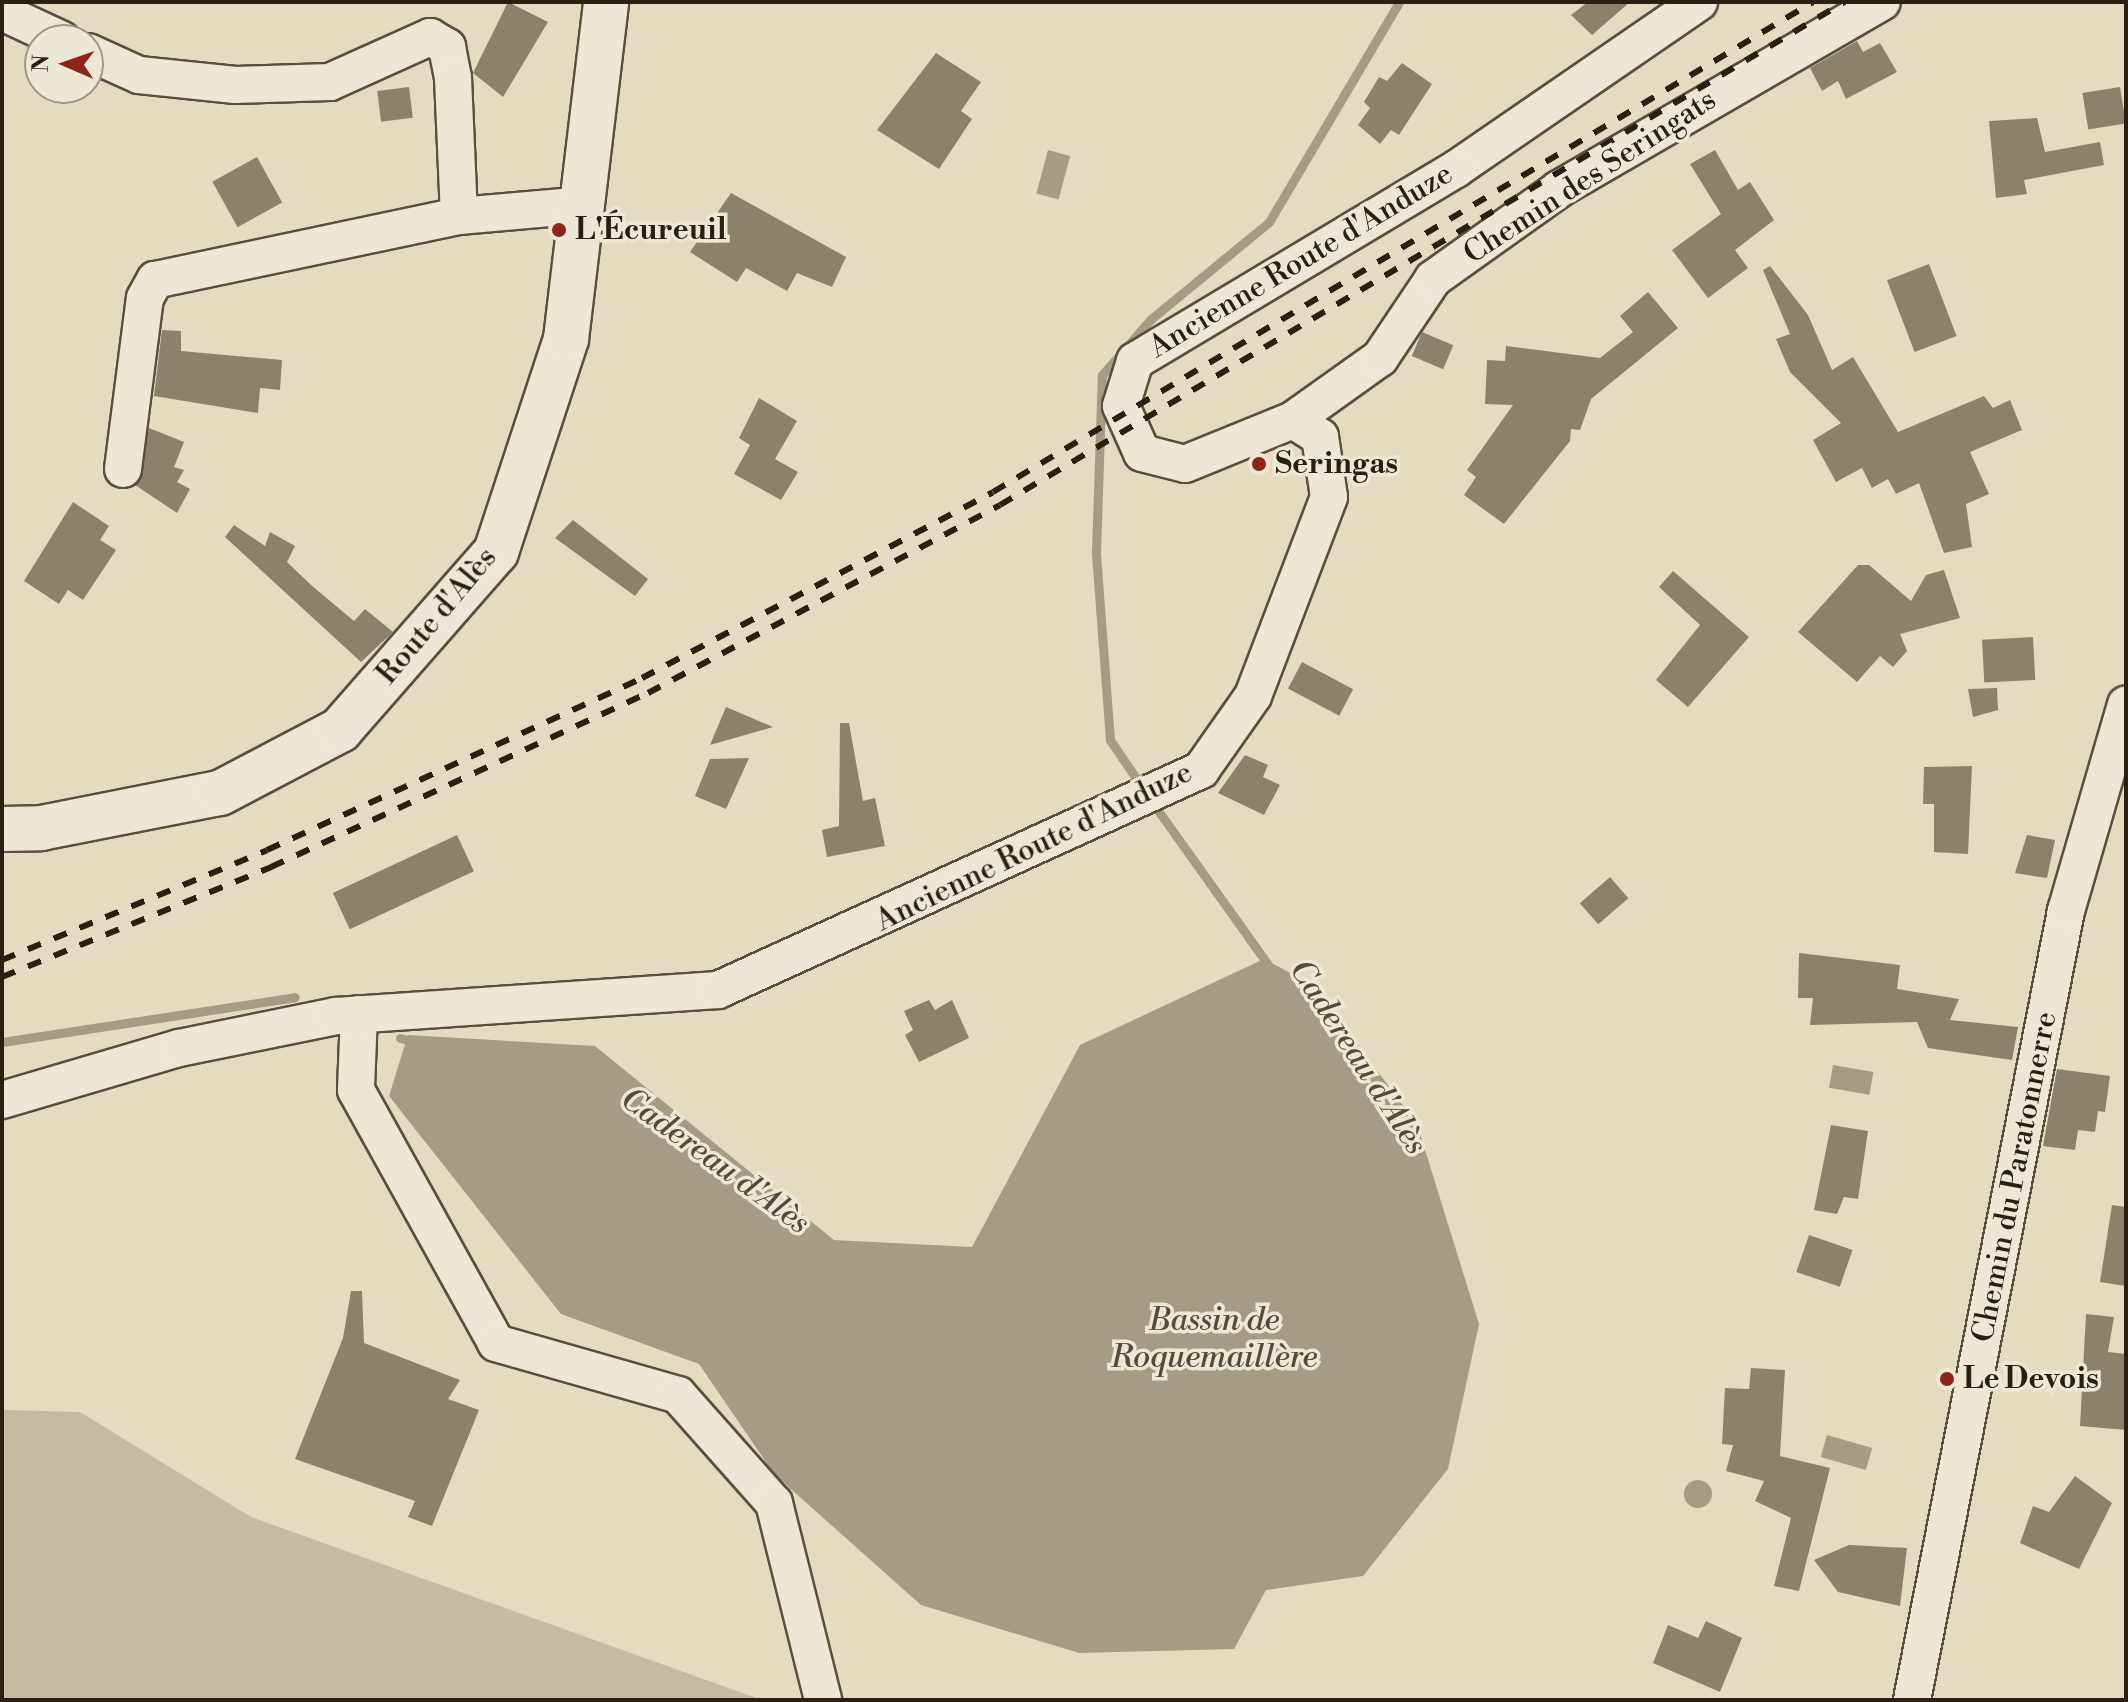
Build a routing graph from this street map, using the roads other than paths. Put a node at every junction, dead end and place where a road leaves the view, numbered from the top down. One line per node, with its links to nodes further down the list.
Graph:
1 (606, 2): 7 (main road, Route d'Alès)
2 (1699, 2): 9 (street, Ancienne Route d'Anduze)
3 (1882, 2): 9 (street, Chemin des Seringats)
4 (2, 12): 5 (street)
5 (28, 24)
6 (104, 59): 8 (street)
7 (584, 205): 8 (street); 12 (main road, Route d'Alès)
8 (459, 216): 10 (street)
9 (1293, 420): 13 (street, Ancienne Route d'Anduze)
10 (123, 469)
11 (2126, 705): 16 (street, Chemin du Paratonnerre)
12 (2, 829)
13 (359, 1014): 14 (street, Ancienne Route d'Anduze); 15 (street)
14 (2, 1100)
15 (823, 1700)
16 (1912, 1700)

